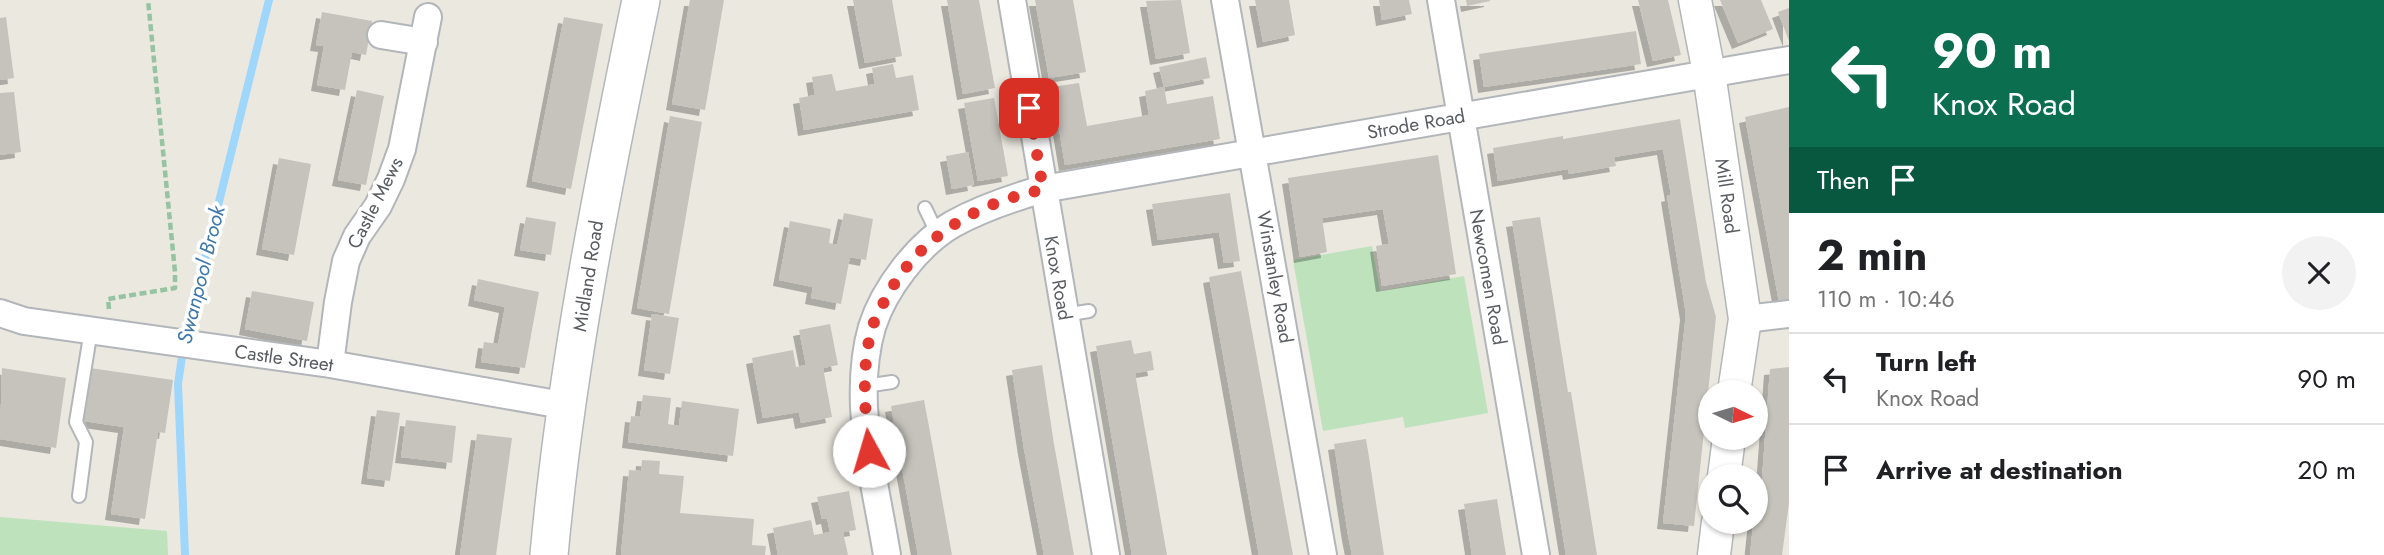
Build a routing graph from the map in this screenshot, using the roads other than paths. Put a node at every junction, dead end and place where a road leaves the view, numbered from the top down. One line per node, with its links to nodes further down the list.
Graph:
1 (640, 0): 22 (main road, Midland Road)
2 (1012, 0): 11 (street, Knox Road)
3 (1226, 0): 10 (street, Winstanley Road)
4 (1441, 0): 9 (street, Newcomen Road)
5 (1695, 0): 8 (street, Mill Road)
6 (382, 35): 18 (street, Castle Mews)
7 (1789, 60): 8 (street, Strode Road)
8 (1709, 73): 9 (street, Strode Road); 16 (street, Mill Road)
9 (1461, 116): 10 (street, Strode Road); 29 (street, Newcomen Road)
10 (1254, 152): 11 (street, Strode Road); 28 (street, Winstanley Road)
11 (1043, 189): 13 (street, Strode Road); 27 (street, Knox Road)
12 (925, 208): 13 (lane)
13 (939, 235): 21 (street, Strode Road)
14 (0, 313): 17 (street, Castle Street)
15 (1789, 314): 16 (street)
16 (1745, 319): 19 (street, Mill Road)
17 (91, 330): 18 (street, Castle Street); 23 (lane)
18 (330, 364): 22 (street, Castle Street)
19 (1736, 380)
20 (892, 382): 21 (lane)
21 (865, 386): 26 (street, Strode Road)
22 (568, 406): 25 (main road, Midland Road)
23 (79, 496)
24 (1717, 534): 30 (street)
25 (549, 555)
26 (887, 555)
27 (1106, 555)
28 (1323, 555)
29 (1536, 555)
30 (1714, 555)

